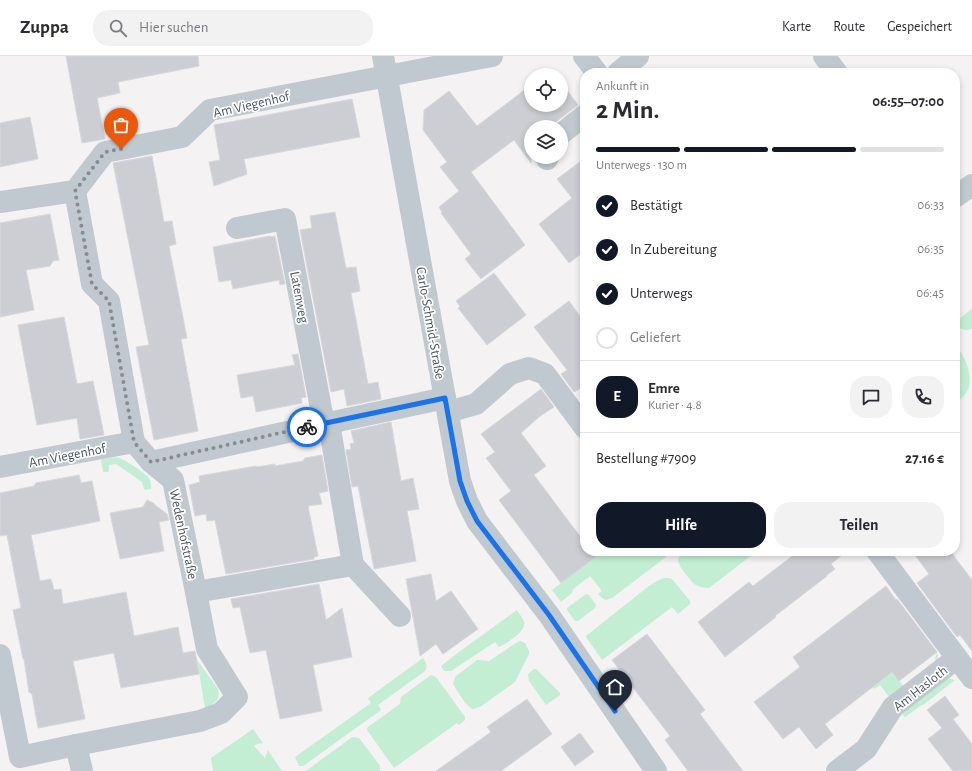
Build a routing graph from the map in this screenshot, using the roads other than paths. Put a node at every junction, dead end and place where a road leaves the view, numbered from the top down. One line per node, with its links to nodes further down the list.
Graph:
1 (492, 56): 5 (street, Am Viegenhof)
2 (584, 56): 6 (street)
3 (638, 56): 7 (street)
4 (824, 56): 8 (street)
5 (385, 66): 12 (street, Am Viegenhof); 16 (street, Carlo-Schmid-Straße)
6 (593, 68)
7 (624, 68)
8 (833, 68)
9 (580, 119): 10 (street)
10 (568, 128)
11 (972, 184): 13 (street)
12 (75, 191): 14 (street); 19 (street)
13 (960, 193)
14 (0, 202)
15 (237, 228): 18 (street, Latenweg)
16 (446, 405): 17 (street); 18 (street); 31 (street, Carlo-Schmid-Straße)
17 (580, 421)
18 (327, 423): 20 (street); 23 (street)
19 (134, 442): 20 (street, Wedenhofstraße); 21 (street, Am Viegenhof)
20 (151, 462): 24 (street, Wedenhofstraße)
21 (0, 468)
22 (881, 556): 27 (street)
23 (353, 565): 24 (street, Wedenhofstraße); 25 (street)
24 (196, 592): 29 (street, Wedenhofstraße)
25 (400, 616)
26 (0, 655): 29 (street)
27 (957, 658): 28 (street); 32 (street, Am Hasloth)
28 (972, 678)
29 (76, 745): 30 (street)
30 (82, 771)
31 (656, 771)
32 (837, 771)

